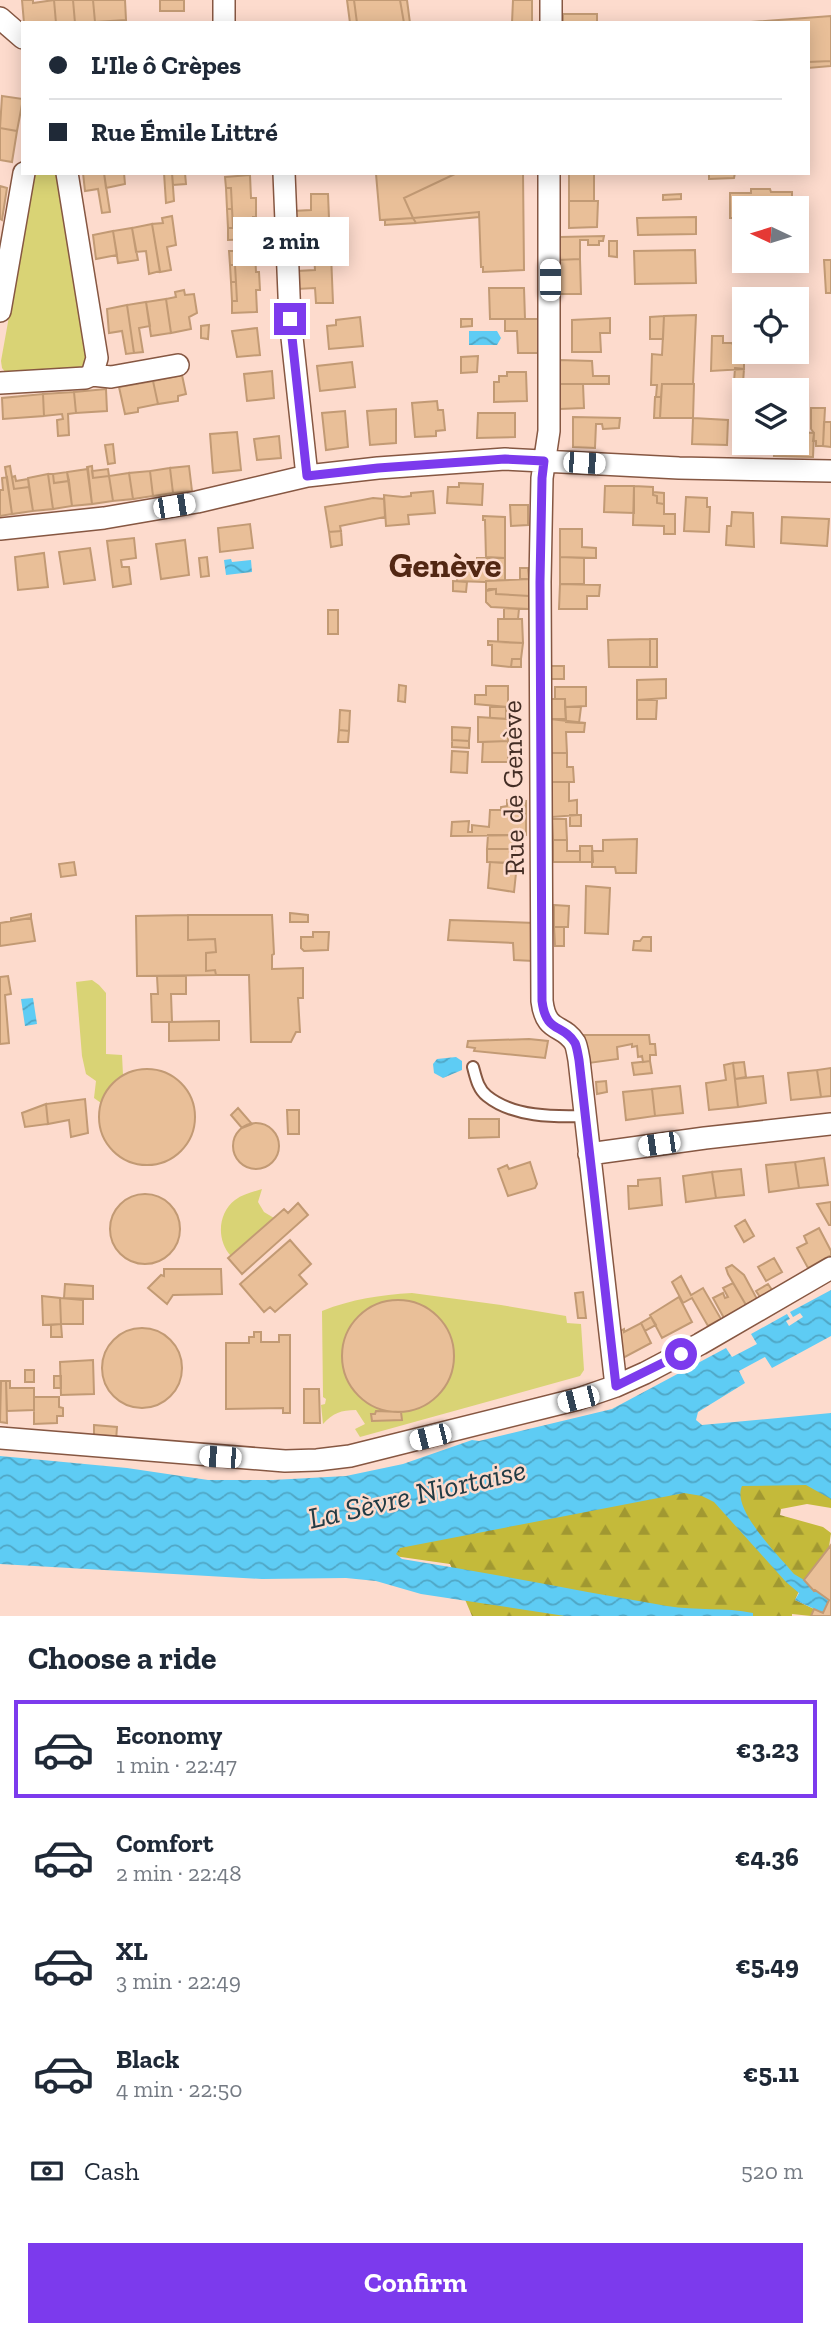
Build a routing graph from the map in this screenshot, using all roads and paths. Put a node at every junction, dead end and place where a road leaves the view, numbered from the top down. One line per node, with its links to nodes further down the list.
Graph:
1 (224, 0): 4 (street)
2 (551, 0): 5 (street)
3 (0, 18): 6 (street)
4 (224, 21)
5 (551, 21)
6 (21, 36)
7 (24, 175): 11 (street)
8 (66, 175): 13 (street)
9 (284, 175): 17 (street)
10 (549, 175): 15 (street, Rue de Genève)
11 (0, 311)
12 (178, 365): 13 (street)
13 (92, 375): 14 (street)
14 (0, 383)
15 (544, 461): 16 (street); 17 (street); 20 (street, Rue de Genève)
16 (831, 471)
17 (307, 476): 18 (street)
18 (0, 529)
19 (472, 1067): 20 (lane)
20 (585, 1116): 22 (street, Rue de Genève)
21 (831, 1124): 22 (street)
22 (589, 1154): 24 (street, Rue de Genève)
23 (831, 1268): 24 (street)
24 (616, 1386): 25 (street)
25 (0, 1438)

